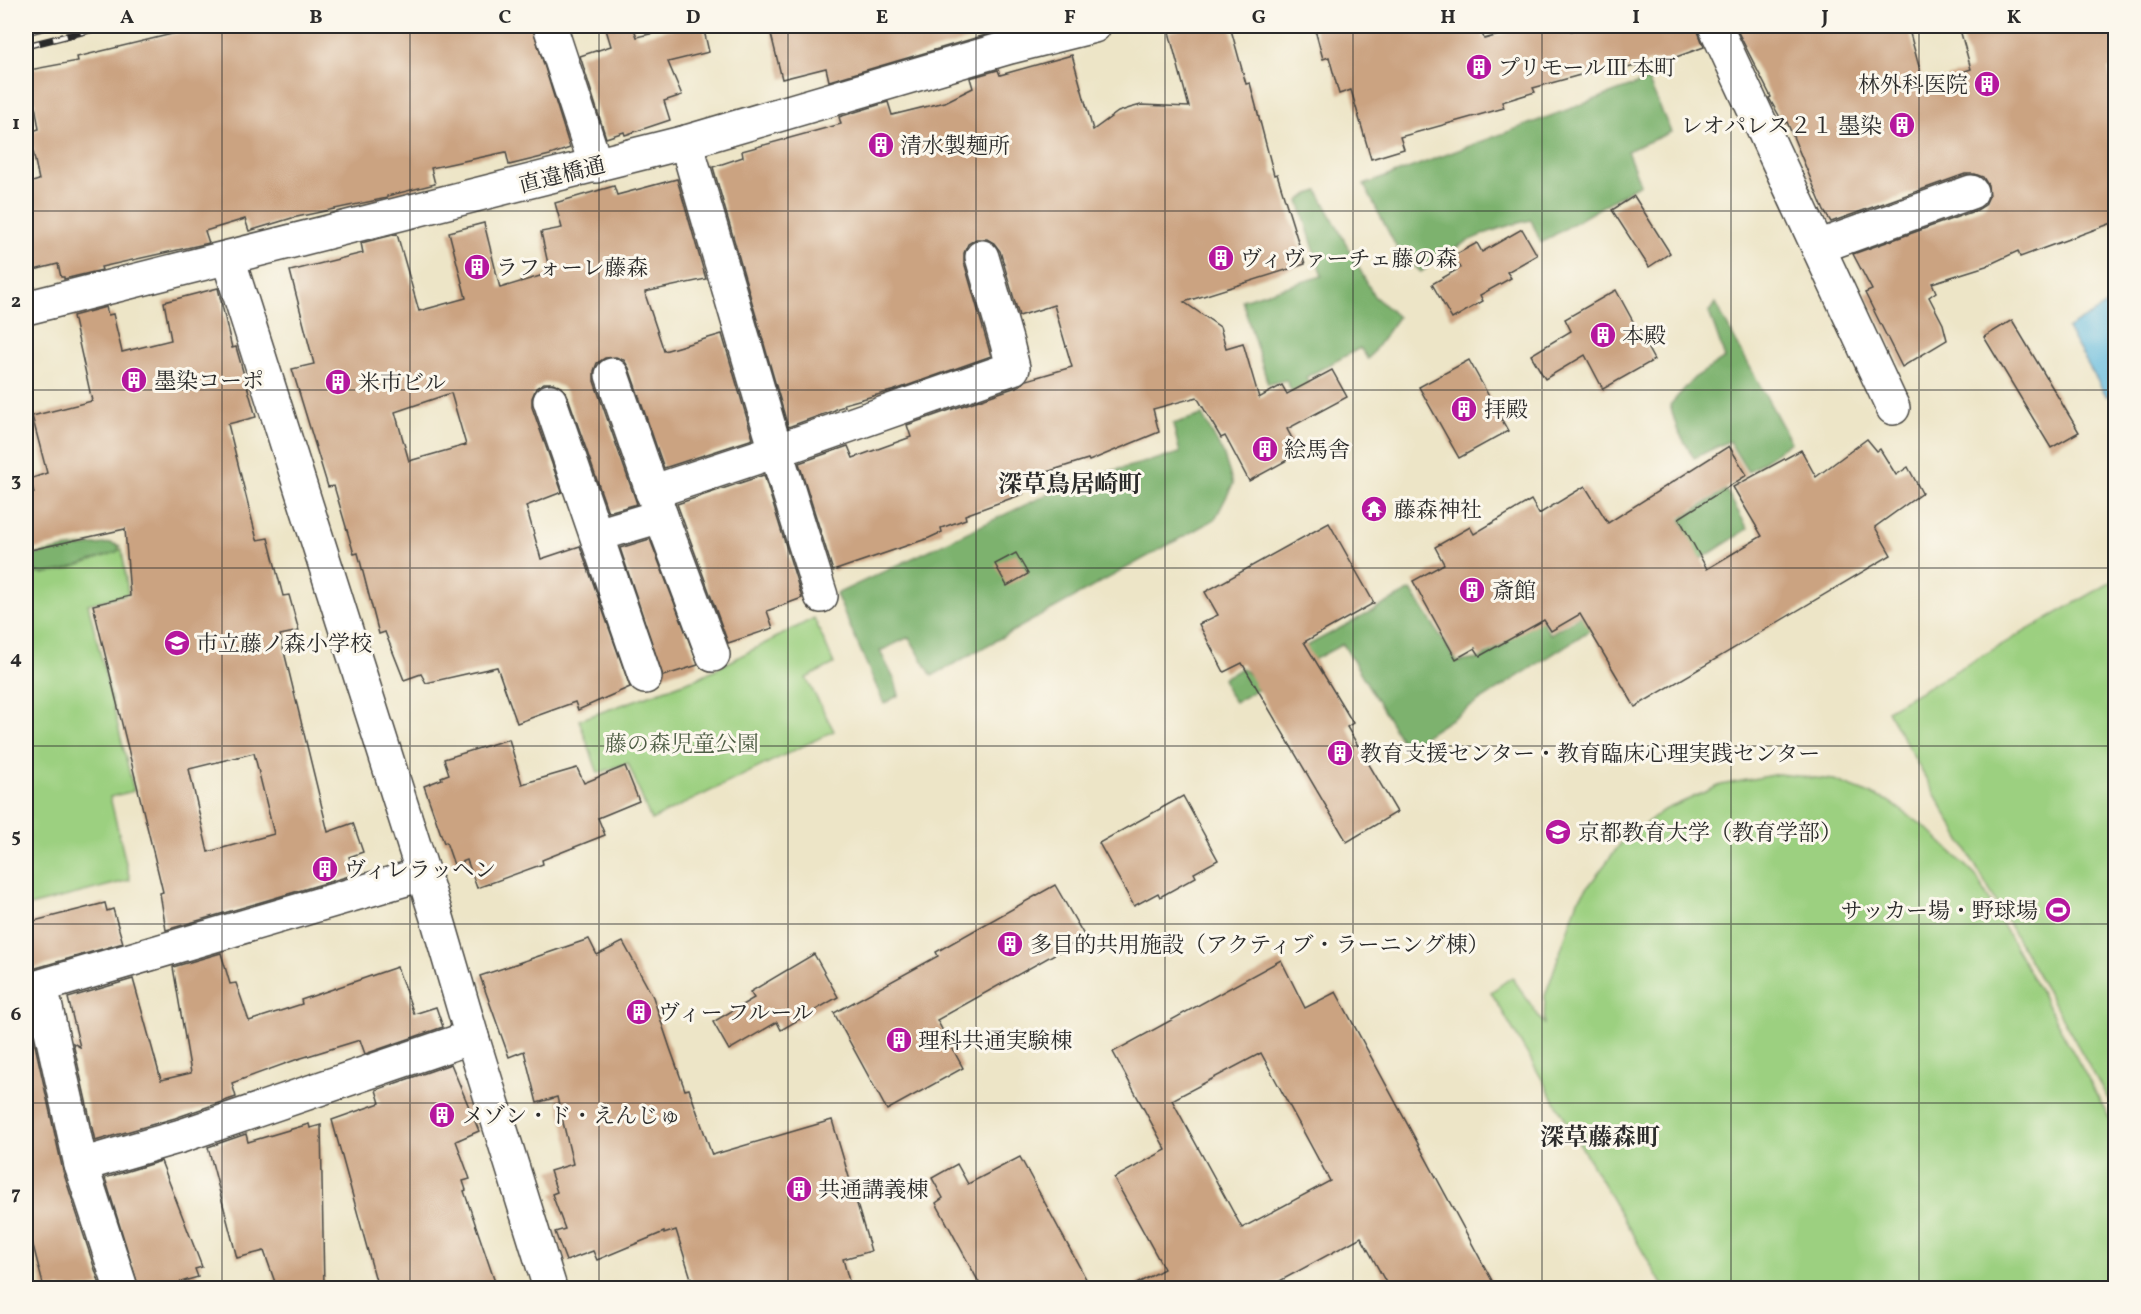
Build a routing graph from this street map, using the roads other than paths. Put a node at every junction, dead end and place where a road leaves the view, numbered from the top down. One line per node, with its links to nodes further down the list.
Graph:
1 (550, 26): 5 (street)
2 (1094, 26): 4 (street, 直違橋通)
3 (1714, 26): 7 (street)
4 (686, 142): 5 (street, 直違橋通); 14 (street)
5 (596, 166): 9 (street, 直違橋通)
6 (1971, 192): 7 (street)
7 (1818, 247): 13 (street)
8 (982, 257): 14 (street)
9 (228, 258): 10 (street, 直違橋通); 20 (street)
10 (26, 308)
11 (612, 375): 15 (street)
12 (550, 401): 16 (street)
13 (1893, 408)
14 (776, 451): 15 (street); 17 (street)
15 (657, 504): 16 (street); 18 (street)
16 (597, 535): 19 (street)
17 (821, 596)
18 (713, 654)
19 (645, 677)
20 (423, 874): 21 (street); 22 (street)
21 (33, 989): 23 (street)
22 (472, 1037): 23 (street); 25 (street)
23 (81, 1165): 24 (street)
24 (121, 1288)
25 (550, 1288)

